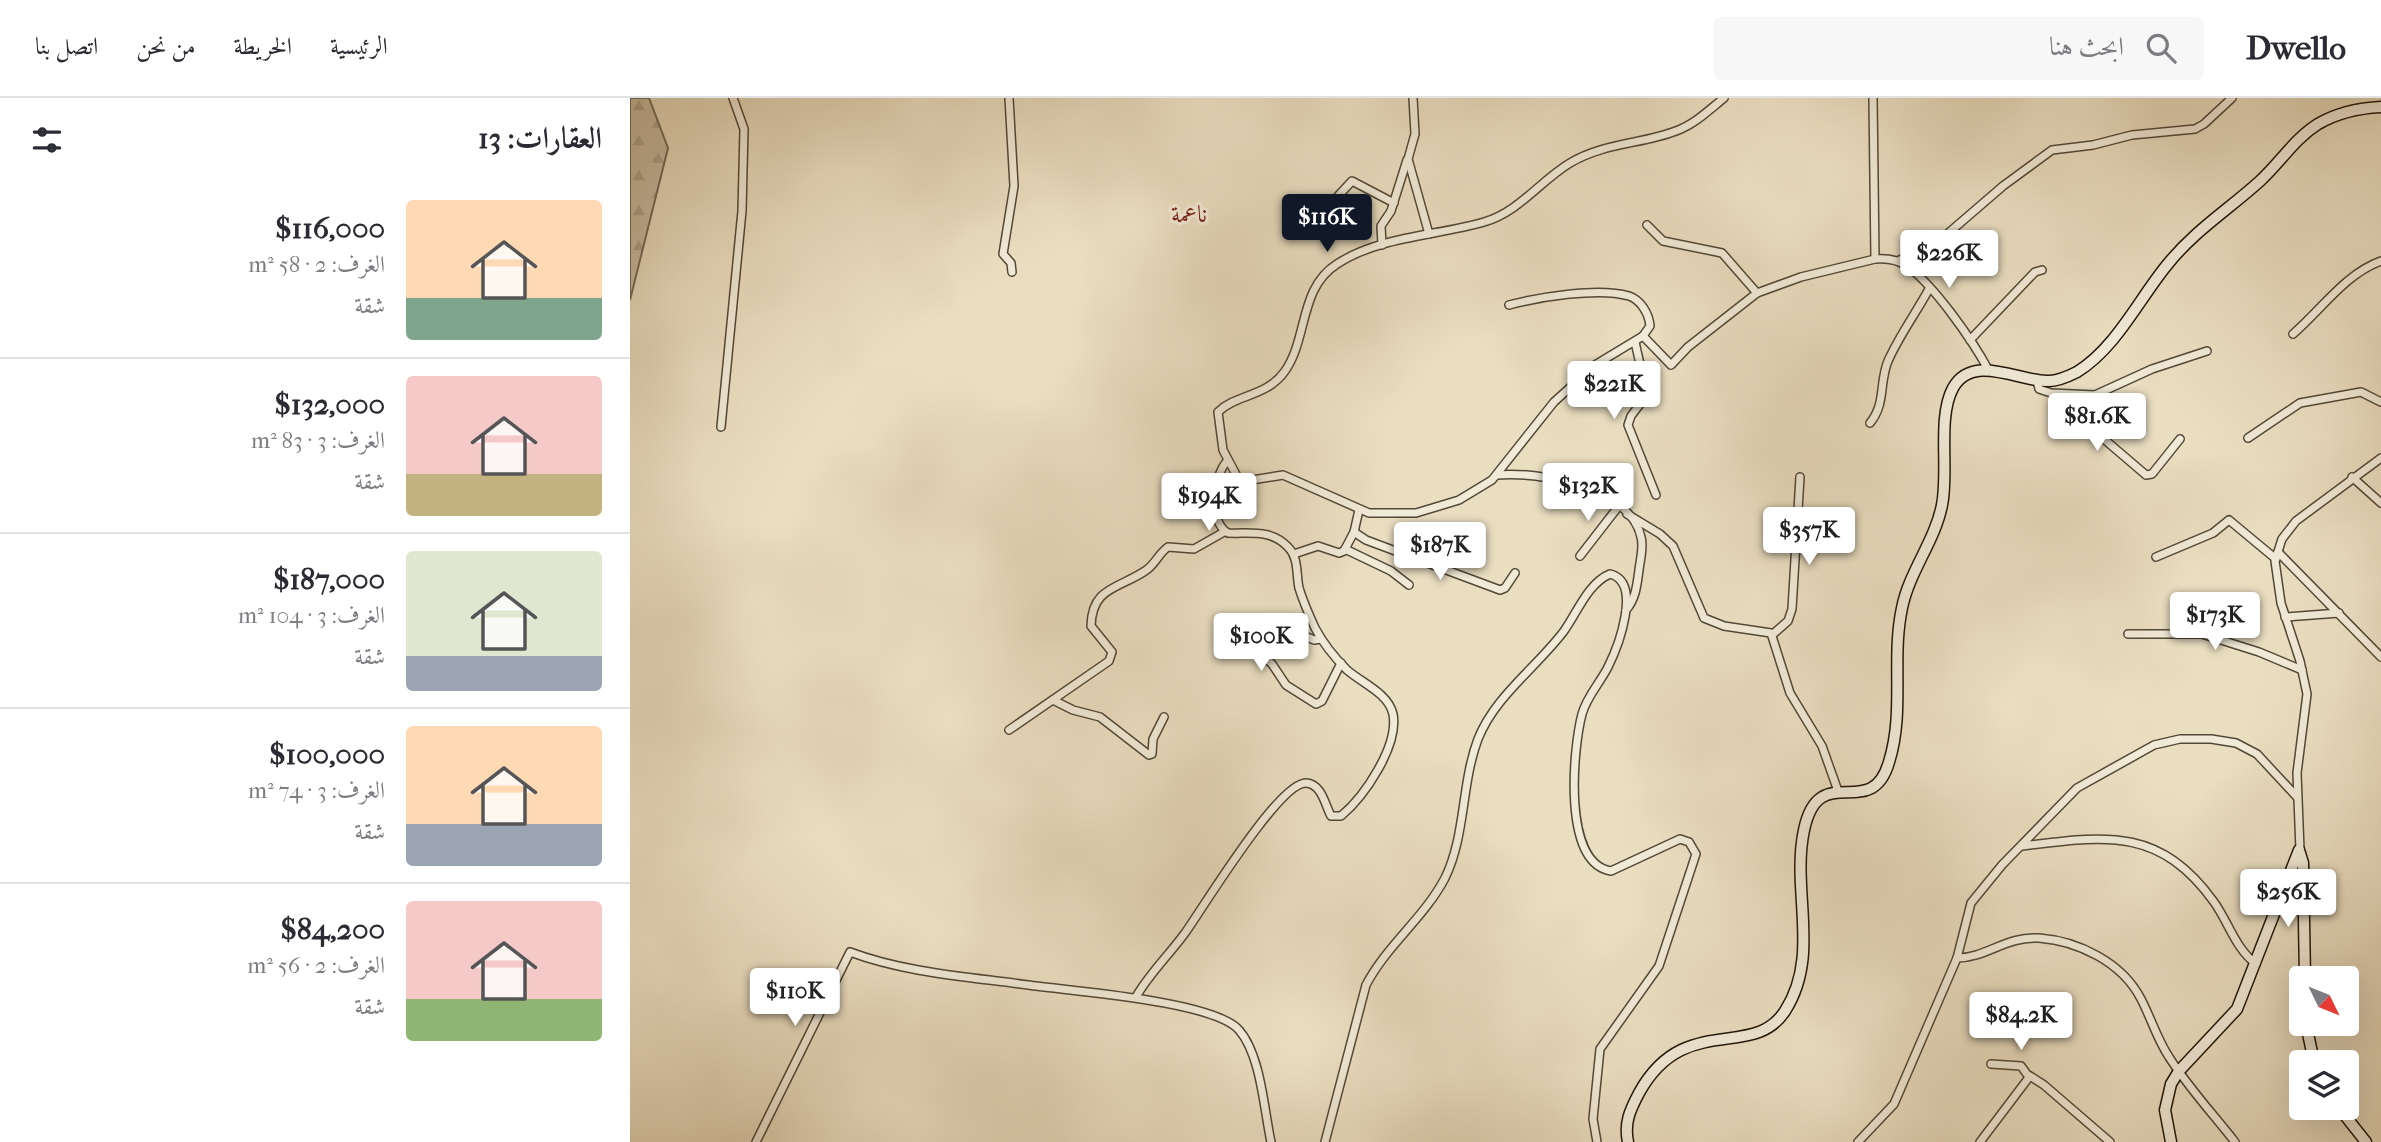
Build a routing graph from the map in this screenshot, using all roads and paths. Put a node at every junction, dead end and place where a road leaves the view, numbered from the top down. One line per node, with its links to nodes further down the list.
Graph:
1 (733, 98): 32 (street)
2 (1009, 98): 18 (street)
3 (1413, 98): 8 (street)
4 (1724, 98): 12 (street)
5 (1873, 98): 14 (street)
6 (2232, 98): 15 (street)
7 (2381, 107): 28 (street)
8 (1408, 159): 9 (street); 12 (street)
9 (1394, 203): 10 (street); 13 (street)
10 (1327, 208)
11 (1647, 225): 20 (street)
12 (1429, 234): 13 (street)
13 (1382, 245): 36 (street)
14 (1875, 259): 15 (street); 20 (street)
15 (1898, 261): 19 (street)
16 (2381, 261): 22 (street)
17 (2042, 270): 24 (street)
18 (1012, 272)
19 (1929, 289): 24 (street); 31 (street)
20 (1757, 293): 23 (street)
21 (1509, 306): 23 (street)
22 (2293, 334)
23 (1643, 336): 25 (street)
24 (1970, 340): 27 (street)
25 (1635, 342): 37 (street); 40 (street)
26 (2207, 351): 29 (street)
27 (1989, 372): 28 (street); 66 (street)
28 (2037, 380): 29 (street)
29 (2095, 395): 34 (street)
30 (2381, 402): 33 (street)
31 (1870, 423)
32 (721, 427)
33 (2248, 438)
34 (2180, 439)
35 (2381, 458): 39 (street)
36 (1227, 461): 43 (street); 45 (street)
37 (1497, 475): 42 (street); 43 (street)
38 (1800, 477): 58 (street)
39 (2352, 477): 41 (street); 49 (street)
40 (1657, 495)
41 (2381, 503)
42 (1618, 507): 44 (street); 50 (street)
43 (1359, 509): 46 (street)
44 (1627, 514): 54 (street); 58 (street)
45 (1224, 532): 48 (street); 63 (street)
46 (1354, 532): 47 (street); 52 (street)
47 (1345, 549): 48 (street); 53 (street)
48 (1294, 554): 59 (street)
49 (2277, 555): 51 (street); 55 (street); 56 (street)
50 (1580, 556)
51 (2156, 557)
52 (1515, 573)
53 (1409, 584)
54 (1626, 610): 80 (street); 81 (street)
55 (2339, 613): 56 (street); 60 (street)
56 (2285, 617): 62 (street)
57 (2127, 634): 62 (street)
58 (1772, 635): 66 (street)
59 (1321, 639): 61 (street); 61 (street)
60 (2381, 657)
61 (1340, 663): 73 (street)
62 (2302, 670): 67 (street)
63 (1053, 700): 64 (street); 65 (street)
64 (1164, 717)
65 (1009, 730)
66 (1838, 791): 82 (street)
67 (2297, 797): 68 (street); 69 (street)
68 (2021, 846): 70 (street); 71 (street)
69 (2300, 850): 71 (street); 72 (street)
70 (1956, 958): 75 (street); 83 (street)
71 (2256, 964): 75 (street)
72 (2305, 966)
73 (1136, 997): 78 (street); 79 (street)
74 (1990, 1065): 76 (street)
75 (2179, 1070): 86 (street); 87 (street)
76 (2029, 1077): 84 (street); 85 (street)
77 (2349, 1120): 88 (street)
78 (756, 1142)
79 (1271, 1142)
80 (1325, 1142)
81 (1597, 1142)
82 (1628, 1142)
83 (1858, 1142)
84 (1980, 1142)
85 (2110, 1142)
86 (2171, 1142)
87 (2235, 1142)
88 (2366, 1142)

